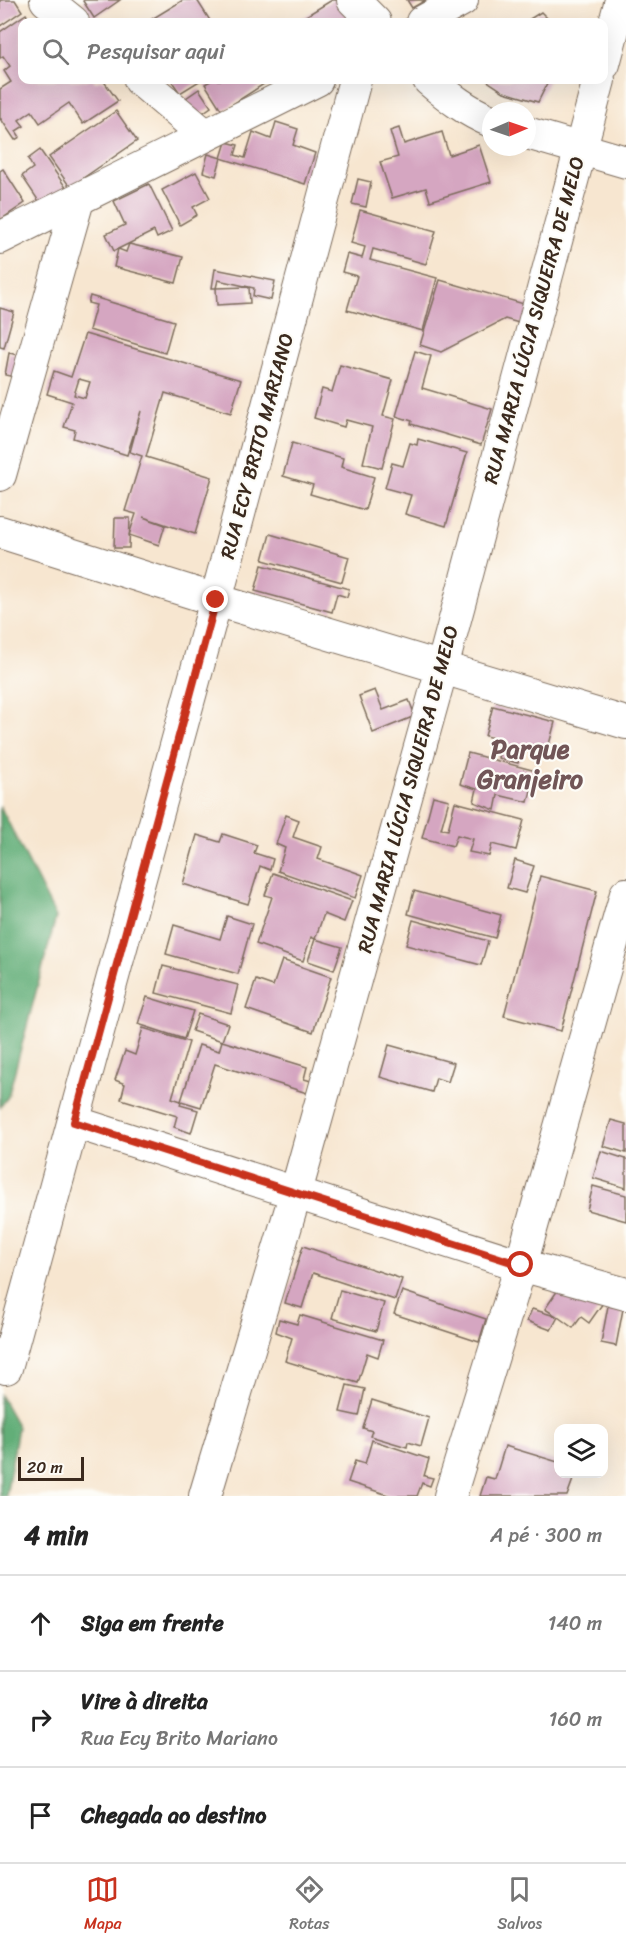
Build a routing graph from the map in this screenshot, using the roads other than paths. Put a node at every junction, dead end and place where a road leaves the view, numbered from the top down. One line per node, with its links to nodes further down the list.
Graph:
1 (46, 0): 5 (street)
2 (353, 0): 6 (street)
3 (462, 0): 7 (street)
4 (621, 0): 8 (street)
5 (68, 18)
6 (371, 18)
7 (430, 18)
8 (608, 46)
9 (145, 84): 15 (street)
10 (308, 84): 15 (street)
11 (355, 84): 23 (street, RUA ECY BRITO MARIANO)
12 (434, 84): 14 (street)
13 (598, 84): 17 (street, RUA MARIA LÚCIA SIQUEIRA DE MELO)
14 (482, 117)
15 (205, 135): 19 (street)
16 (536, 136): 17 (street)
17 (580, 148): 18 (street); 24 (street, RUA MARIA LÚCIA SIQUEIRA DE MELO)
18 (626, 162)
19 (78, 200): 20 (street); 21 (street)
20 (0, 238)
21 (0, 475)
22 (0, 532): 23 (street)
23 (216, 600): 24 (street); 27 (street, RUA ECY BRITO MARIANO)
24 (442, 668): 25 (street); 28 (street, RUA MARIA LÚCIA SIQUEIRA DE MELO)
25 (626, 723)
26 (626, 894): 29 (street)
27 (74, 1122): 28 (street); 31 (street, RUA ECY BRITO MARIANO)
28 (296, 1192): 29 (street); 32 (street, RUA MARIA LÚCIA SIQUEIRA DE MELO)
29 (521, 1265): 30 (street); 33 (street)
30 (626, 1294)
31 (6, 1368)
32 (205, 1496)
33 (450, 1496)

